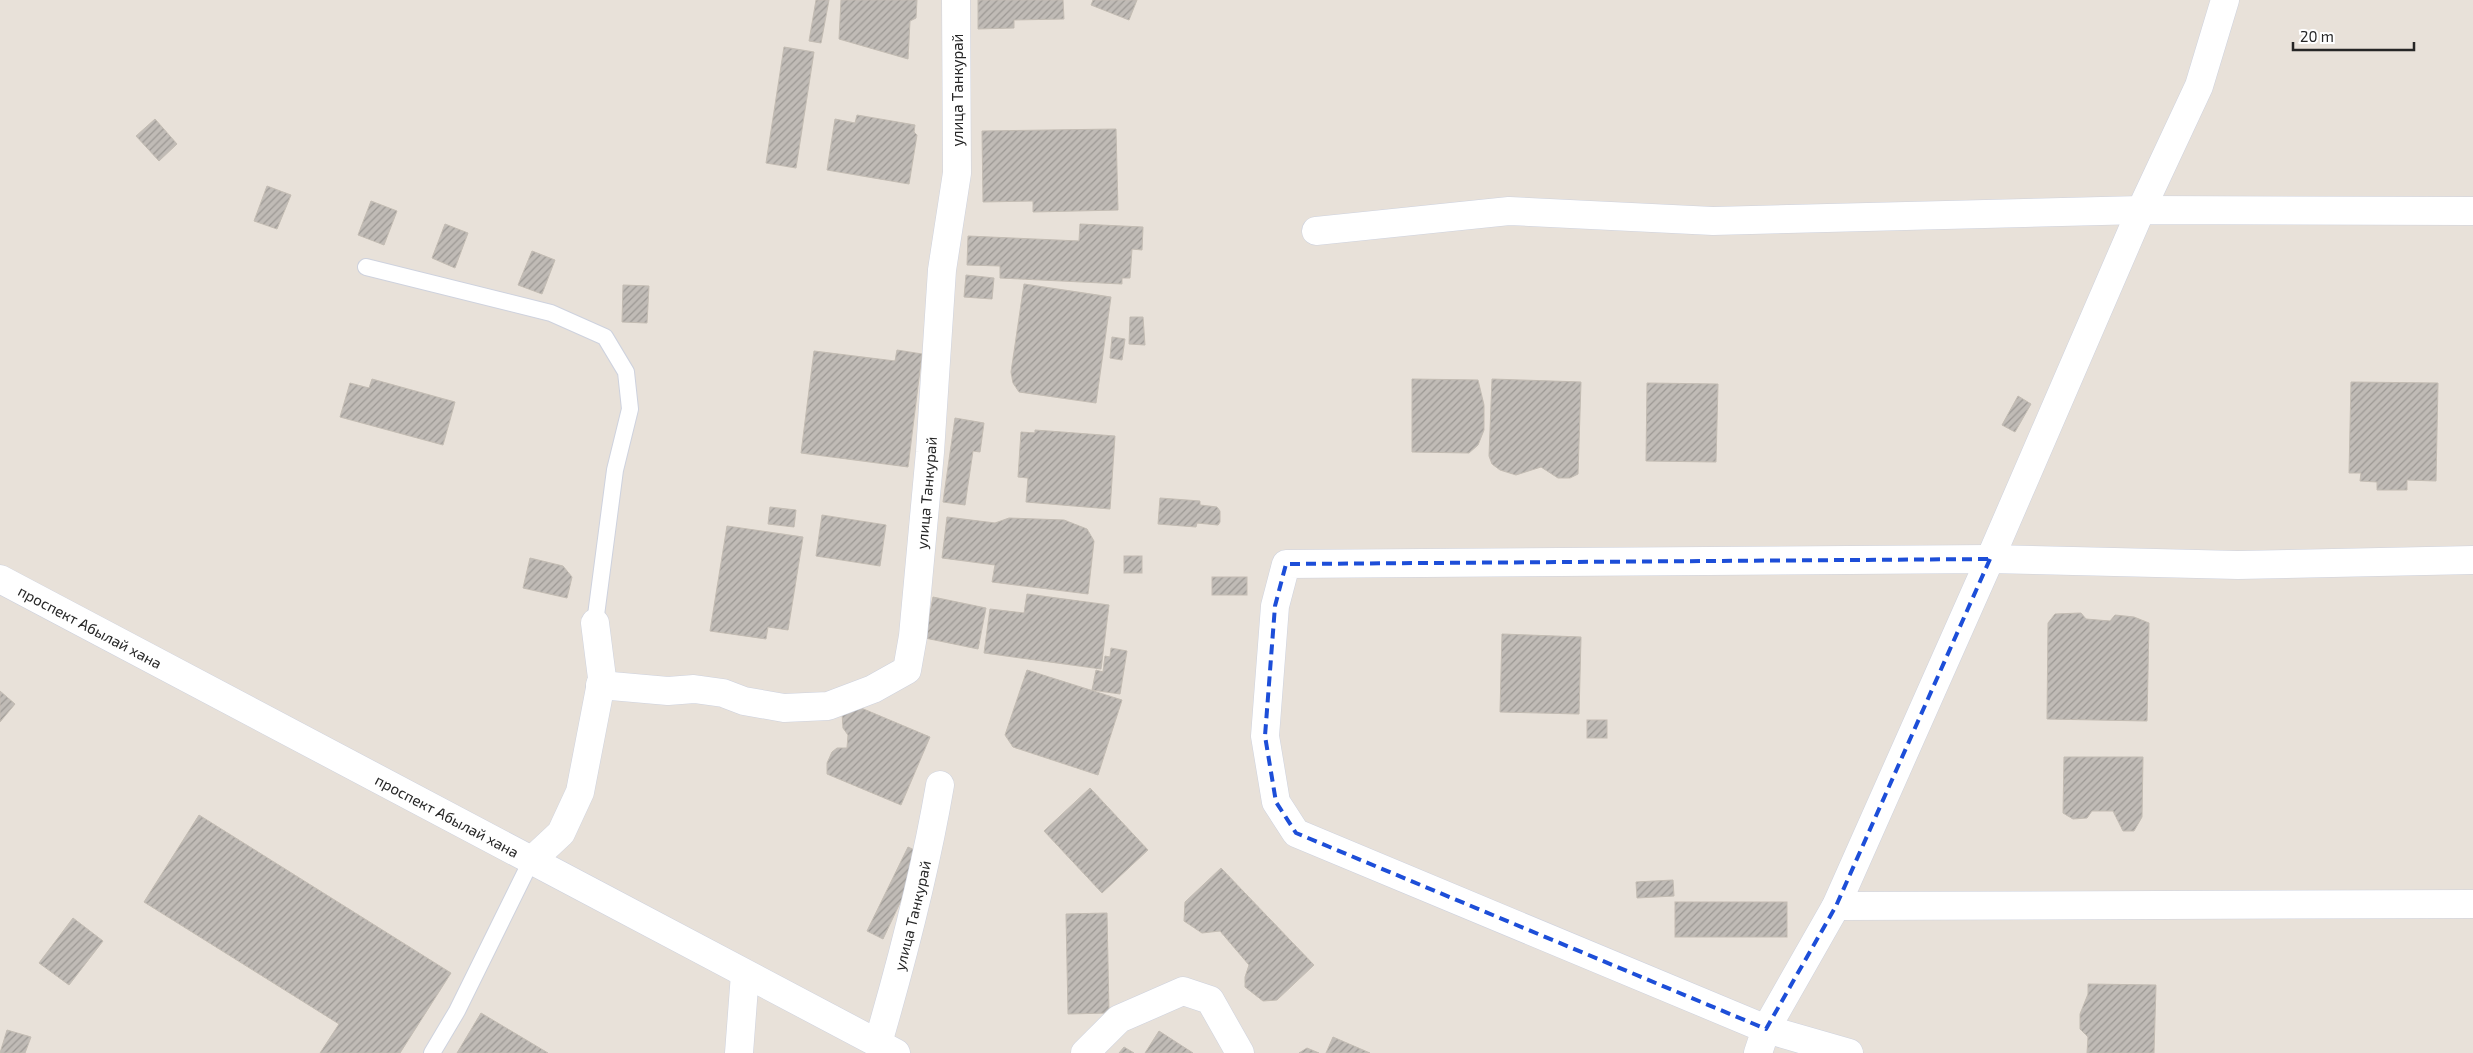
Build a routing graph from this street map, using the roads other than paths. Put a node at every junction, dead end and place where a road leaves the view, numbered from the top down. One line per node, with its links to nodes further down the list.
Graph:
1 (956, 0): 11 (street, улица Танкурай)
2 (2225, 0): 3 (street)
3 (2141, 210): 4 (street); 5 (street); 7 (street)
4 (2473, 211)
5 (1316, 231)
6 (366, 267): 10 (lane)
7 (1990, 559): 8 (street); 15 (street); 17 (street)
8 (2473, 560)
9 (0, 579): 13 (street, проспект Абылай хана)
10 (596, 623): 11 (street)
11 (600, 685): 13 (street)
12 (940, 785): 18 (street, улица Танкурай)
13 (531, 862): 16 (street, проспект Абылай хана); 19 (lane)
14 (2473, 904): 15 (street)
15 (1836, 906): 17 (street)
16 (745, 974): 18 (street, проспект Абылай хана); 20 (street)
17 (1762, 1041): 23 (street)
18 (887, 1048)
19 (432, 1053)
20 (739, 1053)
21 (1085, 1053): 22 (street)
22 (1240, 1053)
23 (1850, 1053)

